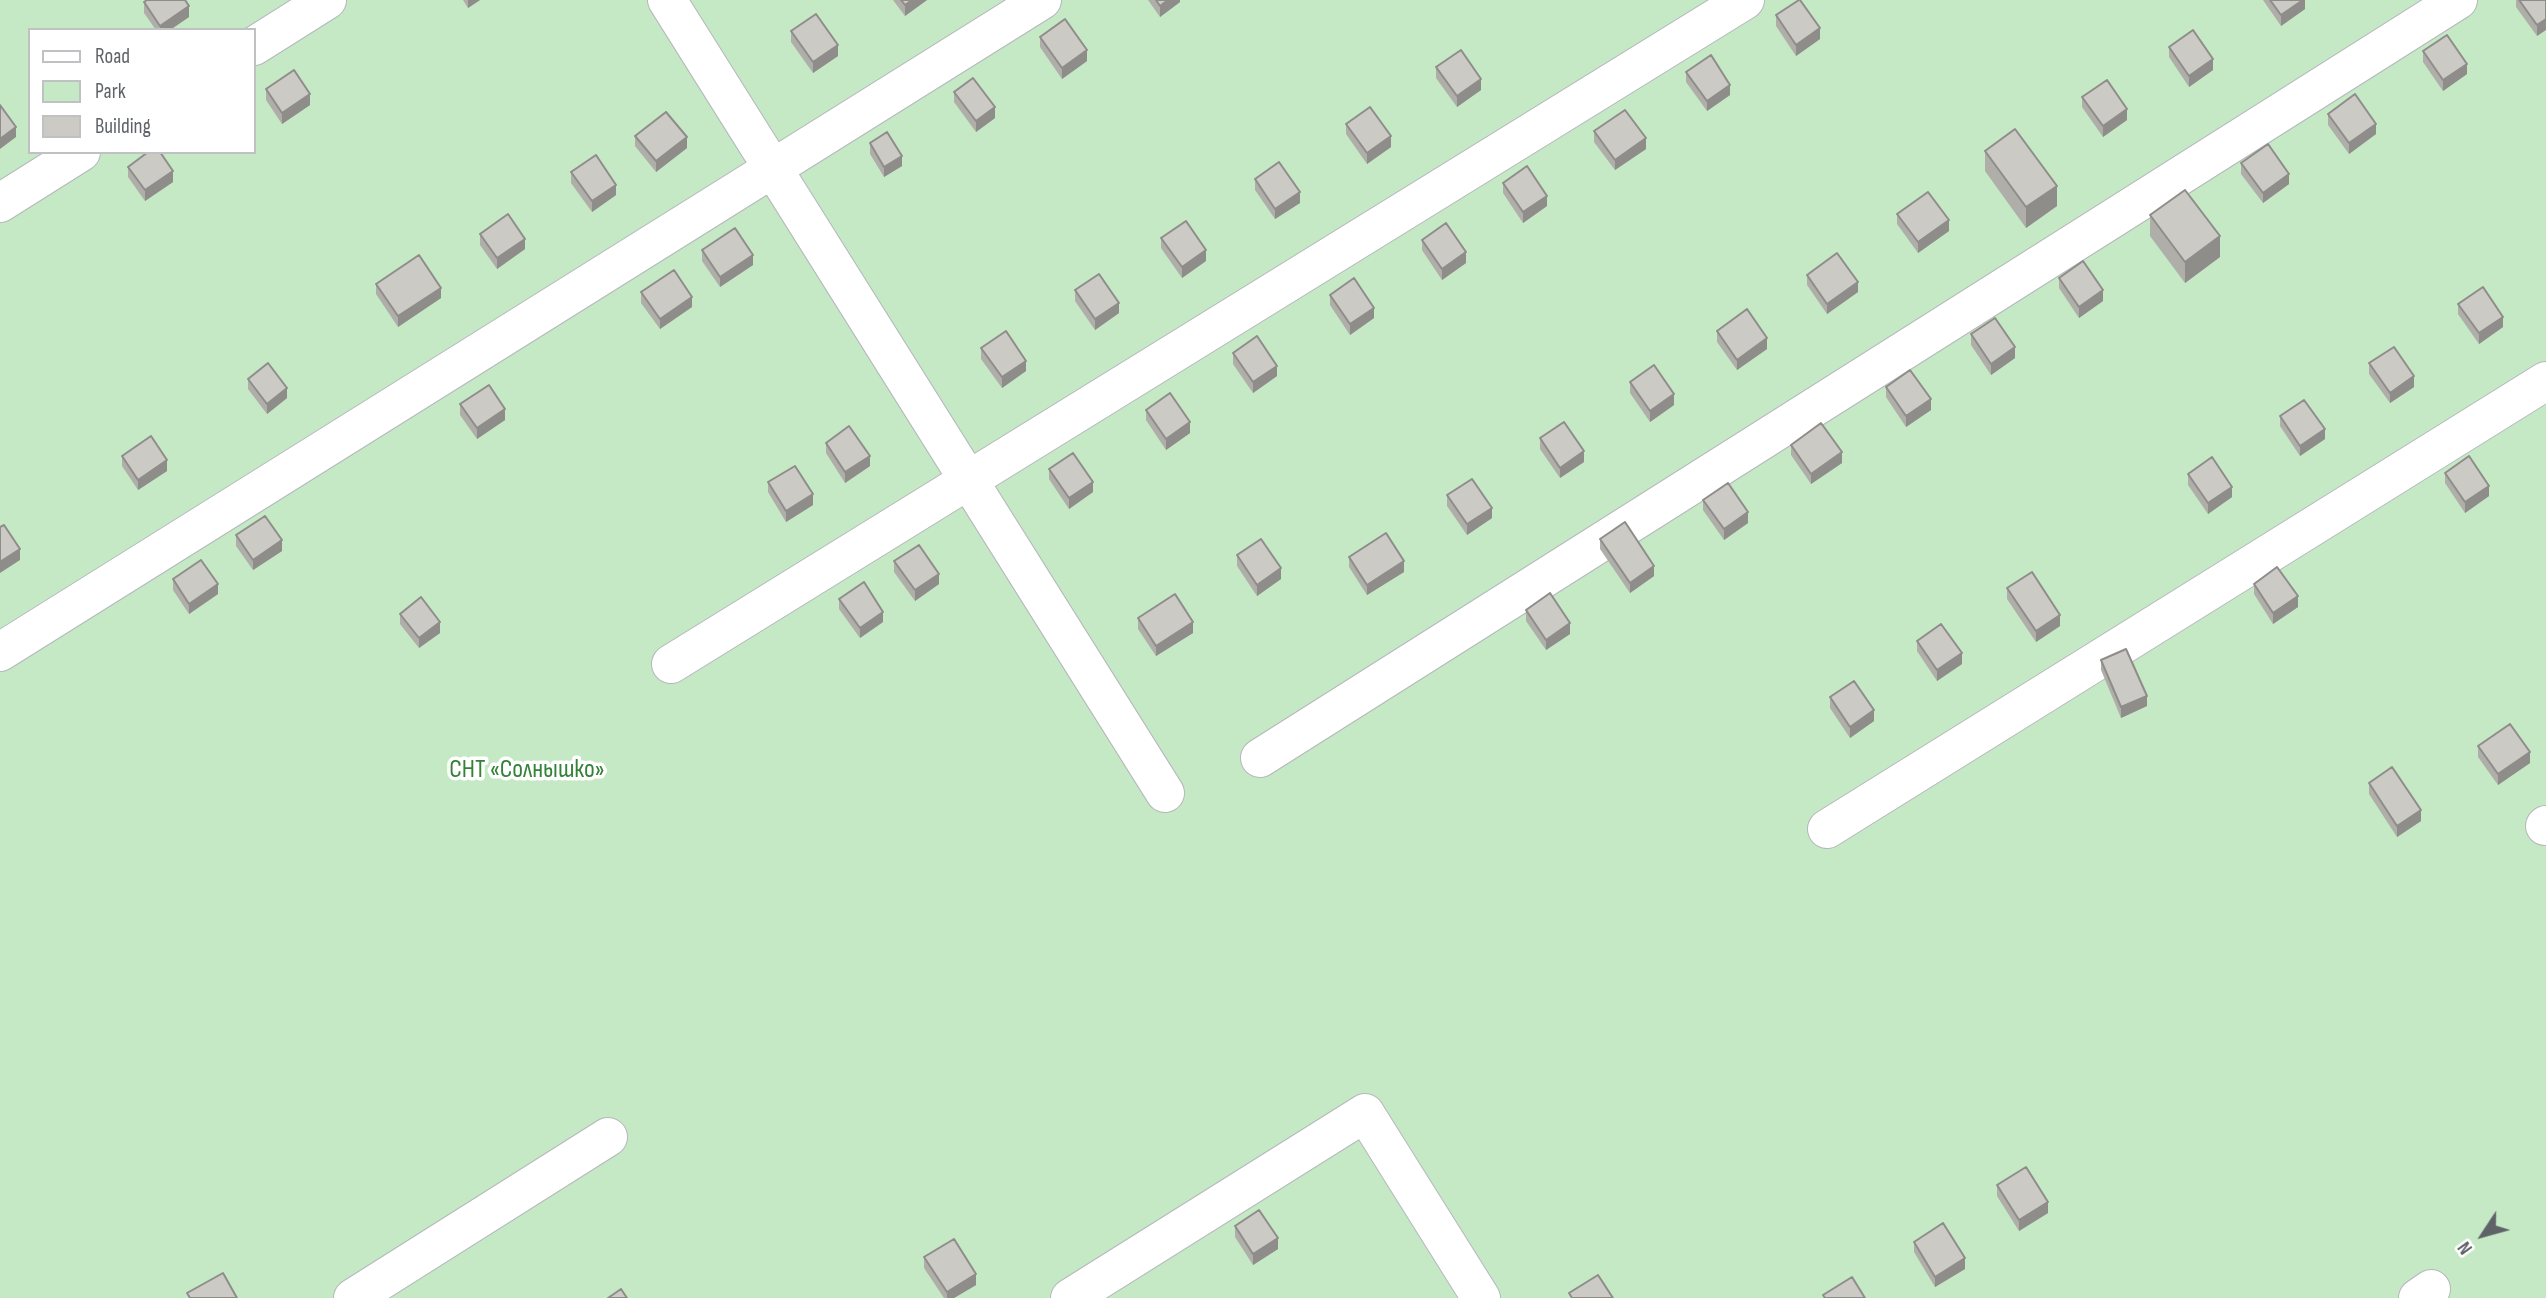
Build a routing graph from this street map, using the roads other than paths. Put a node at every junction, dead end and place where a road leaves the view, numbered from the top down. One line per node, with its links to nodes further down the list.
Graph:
1 (327, 0): 6 (street)
2 (667, 0): 8 (street)
3 (1042, 0): 8 (street)
4 (1745, 0): 11 (street)
5 (2458, 0): 14 (street)
6 (256, 45)
7 (78, 154): 9 (street)
8 (773, 168): 11 (street); 12 (street)
9 (0, 203)
10 (2546, 380): 16 (street)
11 (968, 480): 13 (street); 15 (street)
12 (0, 652)
13 (671, 664)
14 (1260, 758)
15 (1165, 793)
16 (1827, 829)
17 (608, 1137): 18 (street)
18 (353, 1298)
19 (1070, 1298): 20 (street)
20 (1481, 1298)

